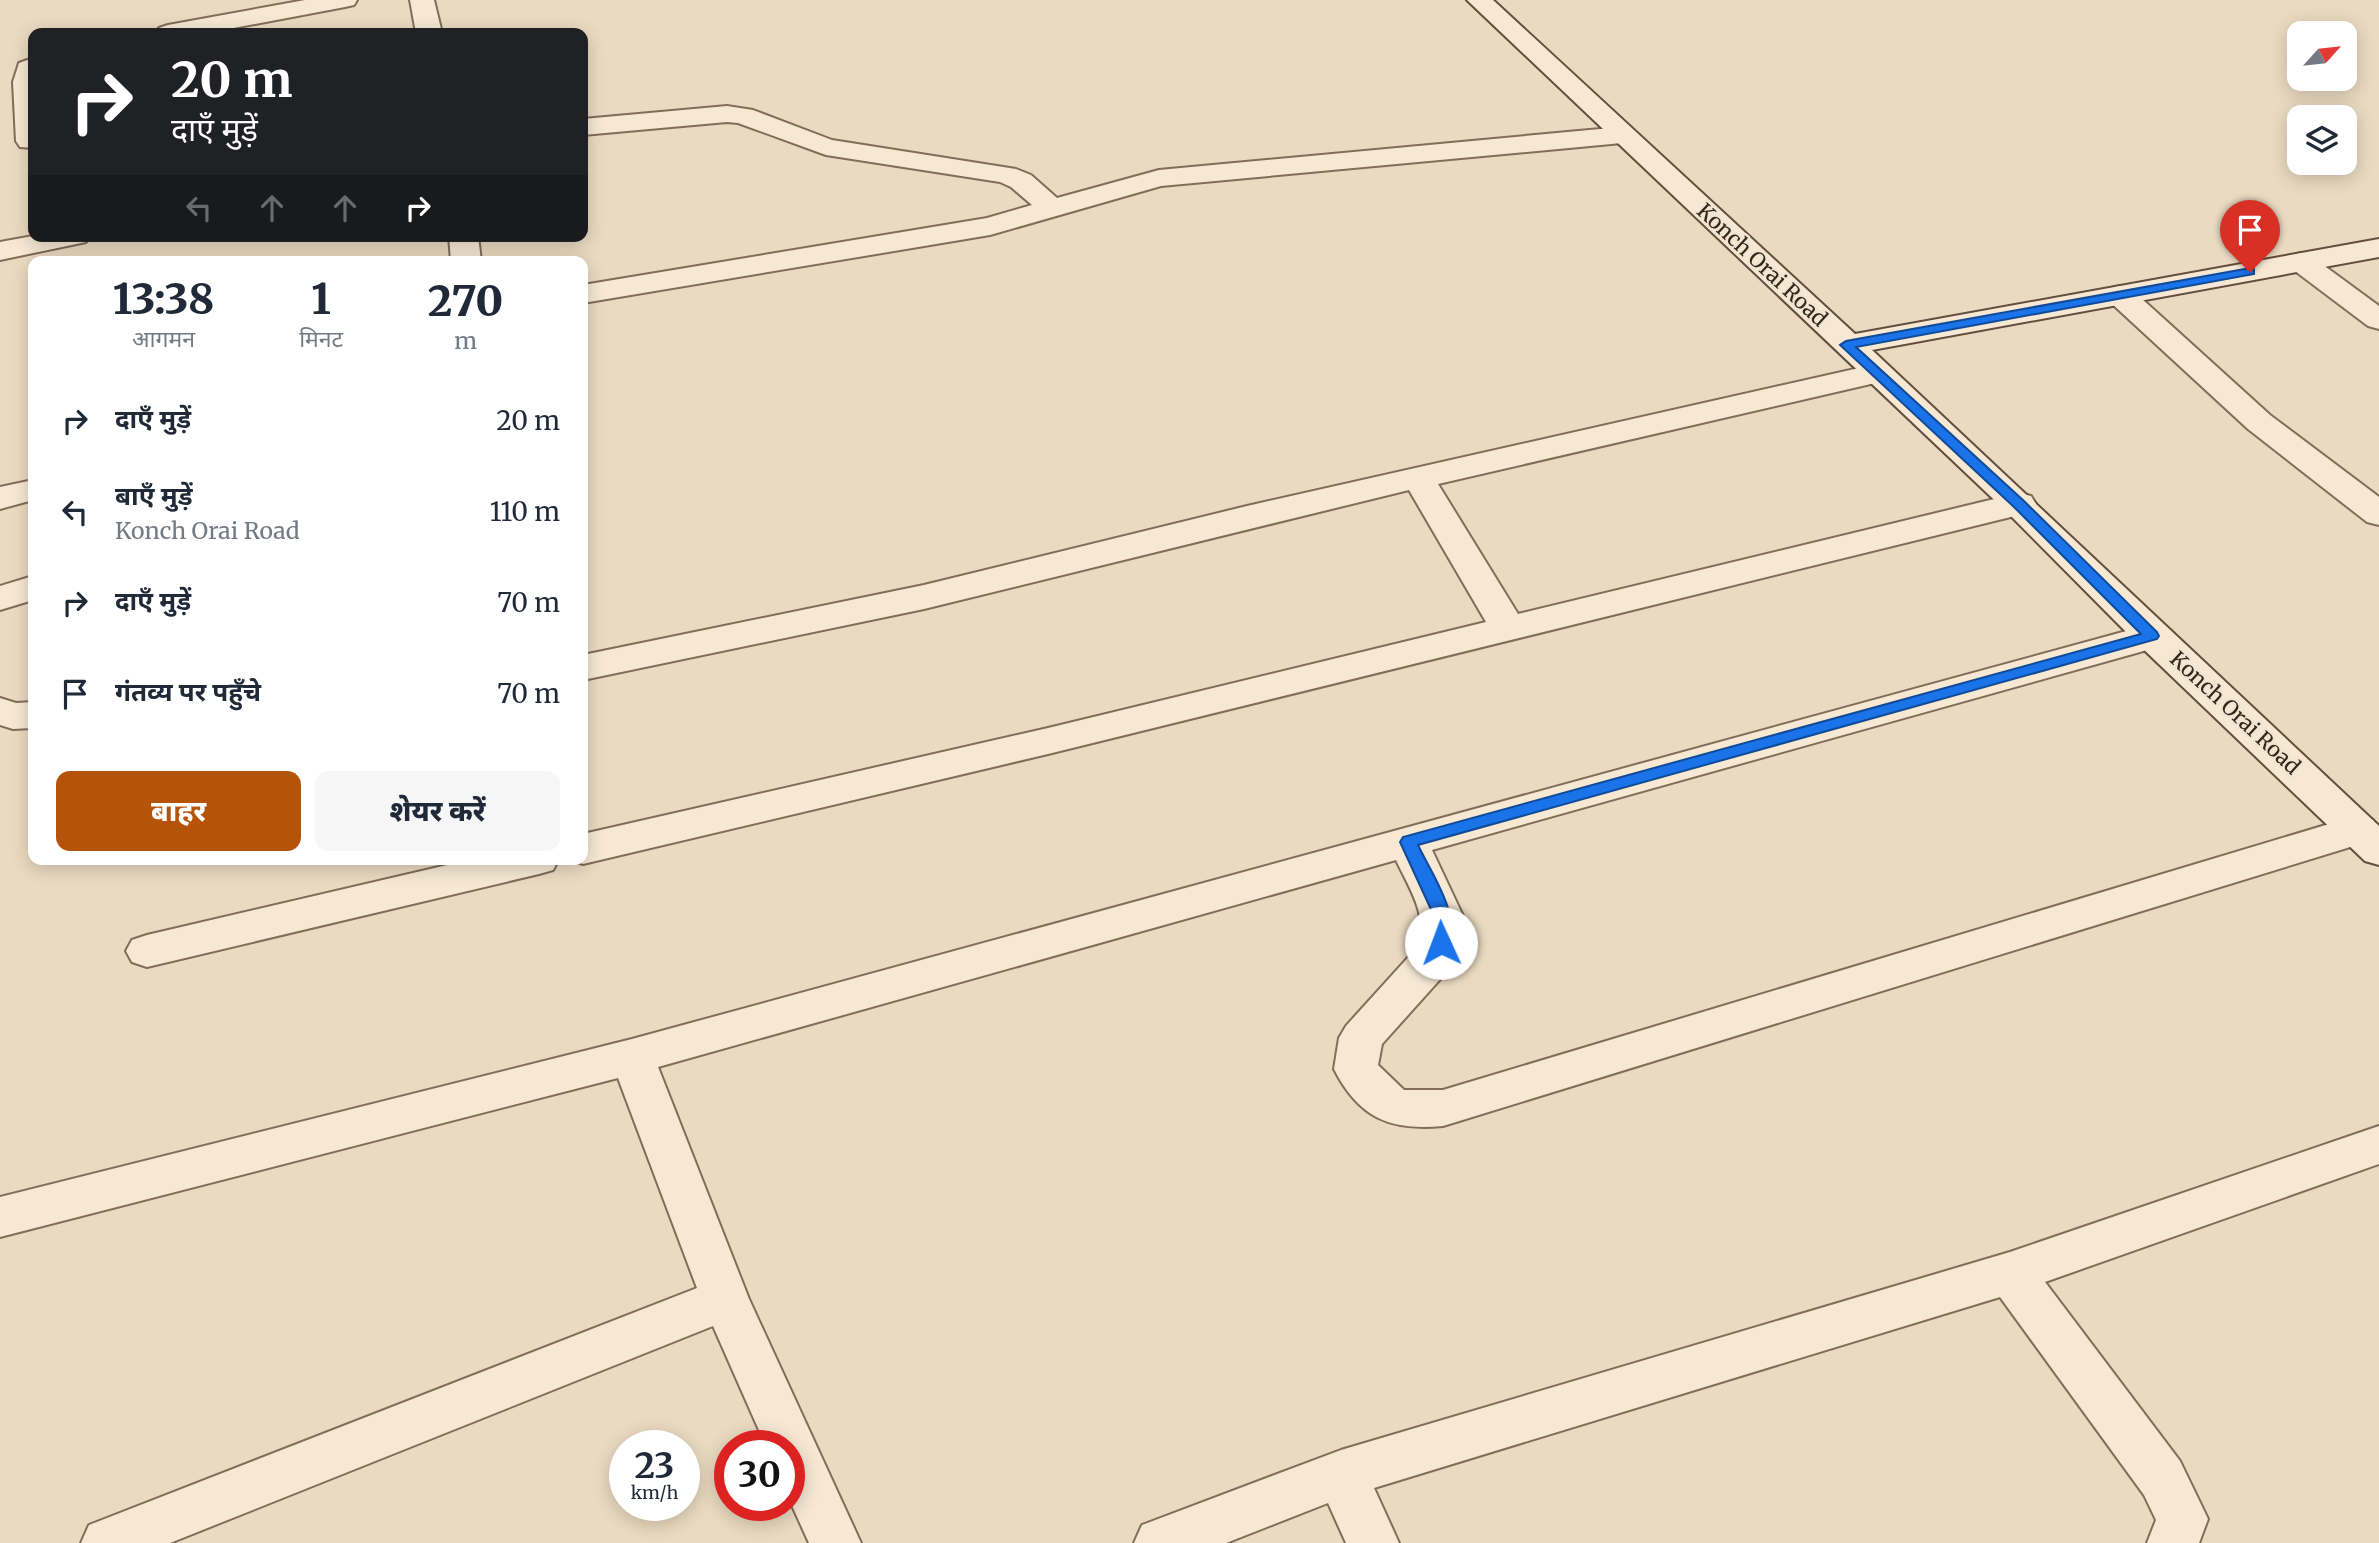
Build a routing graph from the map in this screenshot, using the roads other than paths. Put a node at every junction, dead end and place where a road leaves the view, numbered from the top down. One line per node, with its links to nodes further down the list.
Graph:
1 (345, 0): 4 (street)
2 (422, 0): 5 (street)
3 (1479, 0): 9 (street, Konch Orai Road)
4 (195, 28)
5 (428, 28)
6 (28, 69): 7 (street)
7 (28, 102)
8 (588, 127): 12 (street)
9 (1622, 135): 12 (street); 20 (street, Konch Orai Road)
10 (28, 142): 11 (street)
11 (0, 148)
12 (1052, 208): 17 (street)
13 (46, 242): 15 (street)
14 (2379, 248): 16 (street)
15 (0, 251)
16 (2301, 262): 18 (street); 19 (street)
17 (588, 293)
18 (2120, 295): 20 (street); 26 (street)
19 (2379, 320)
20 (1846, 345): 21 (street, Konch Orai Road)
21 (1877, 373): 22 (street); 25 (street, Konch Orai Road)
22 (1418, 478): 27 (street); 29 (street)
23 (28, 491): 24 (street)
24 (0, 498)
25 (2019, 504): 27 (street); 28 (street, Konch Orai Road)
26 (2379, 514)
27 (1508, 628): 34 (street)
28 (2152, 636): 32 (street, Konch Orai Road); 33 (street)
29 (588, 666)
30 (0, 711): 31 (street)
31 (28, 715)
32 (2369, 840): 33 (street)
33 (1408, 842): 37 (street)
34 (588, 848)
35 (513, 865): 36 (street)
36 (147, 951)
37 (632, 1057): 39 (street); 41 (street)
38 (2379, 1145): 40 (street)
39 (0, 1217)
40 (2010, 1273): 42 (street); 47 (street)
41 (725, 1299): 43 (street); 44 (street)
42 (1341, 1474): 45 (street); 46 (street)
43 (107, 1543)
44 (835, 1543)
45 (1160, 1543)
46 (1373, 1543)
47 (2173, 1543)

